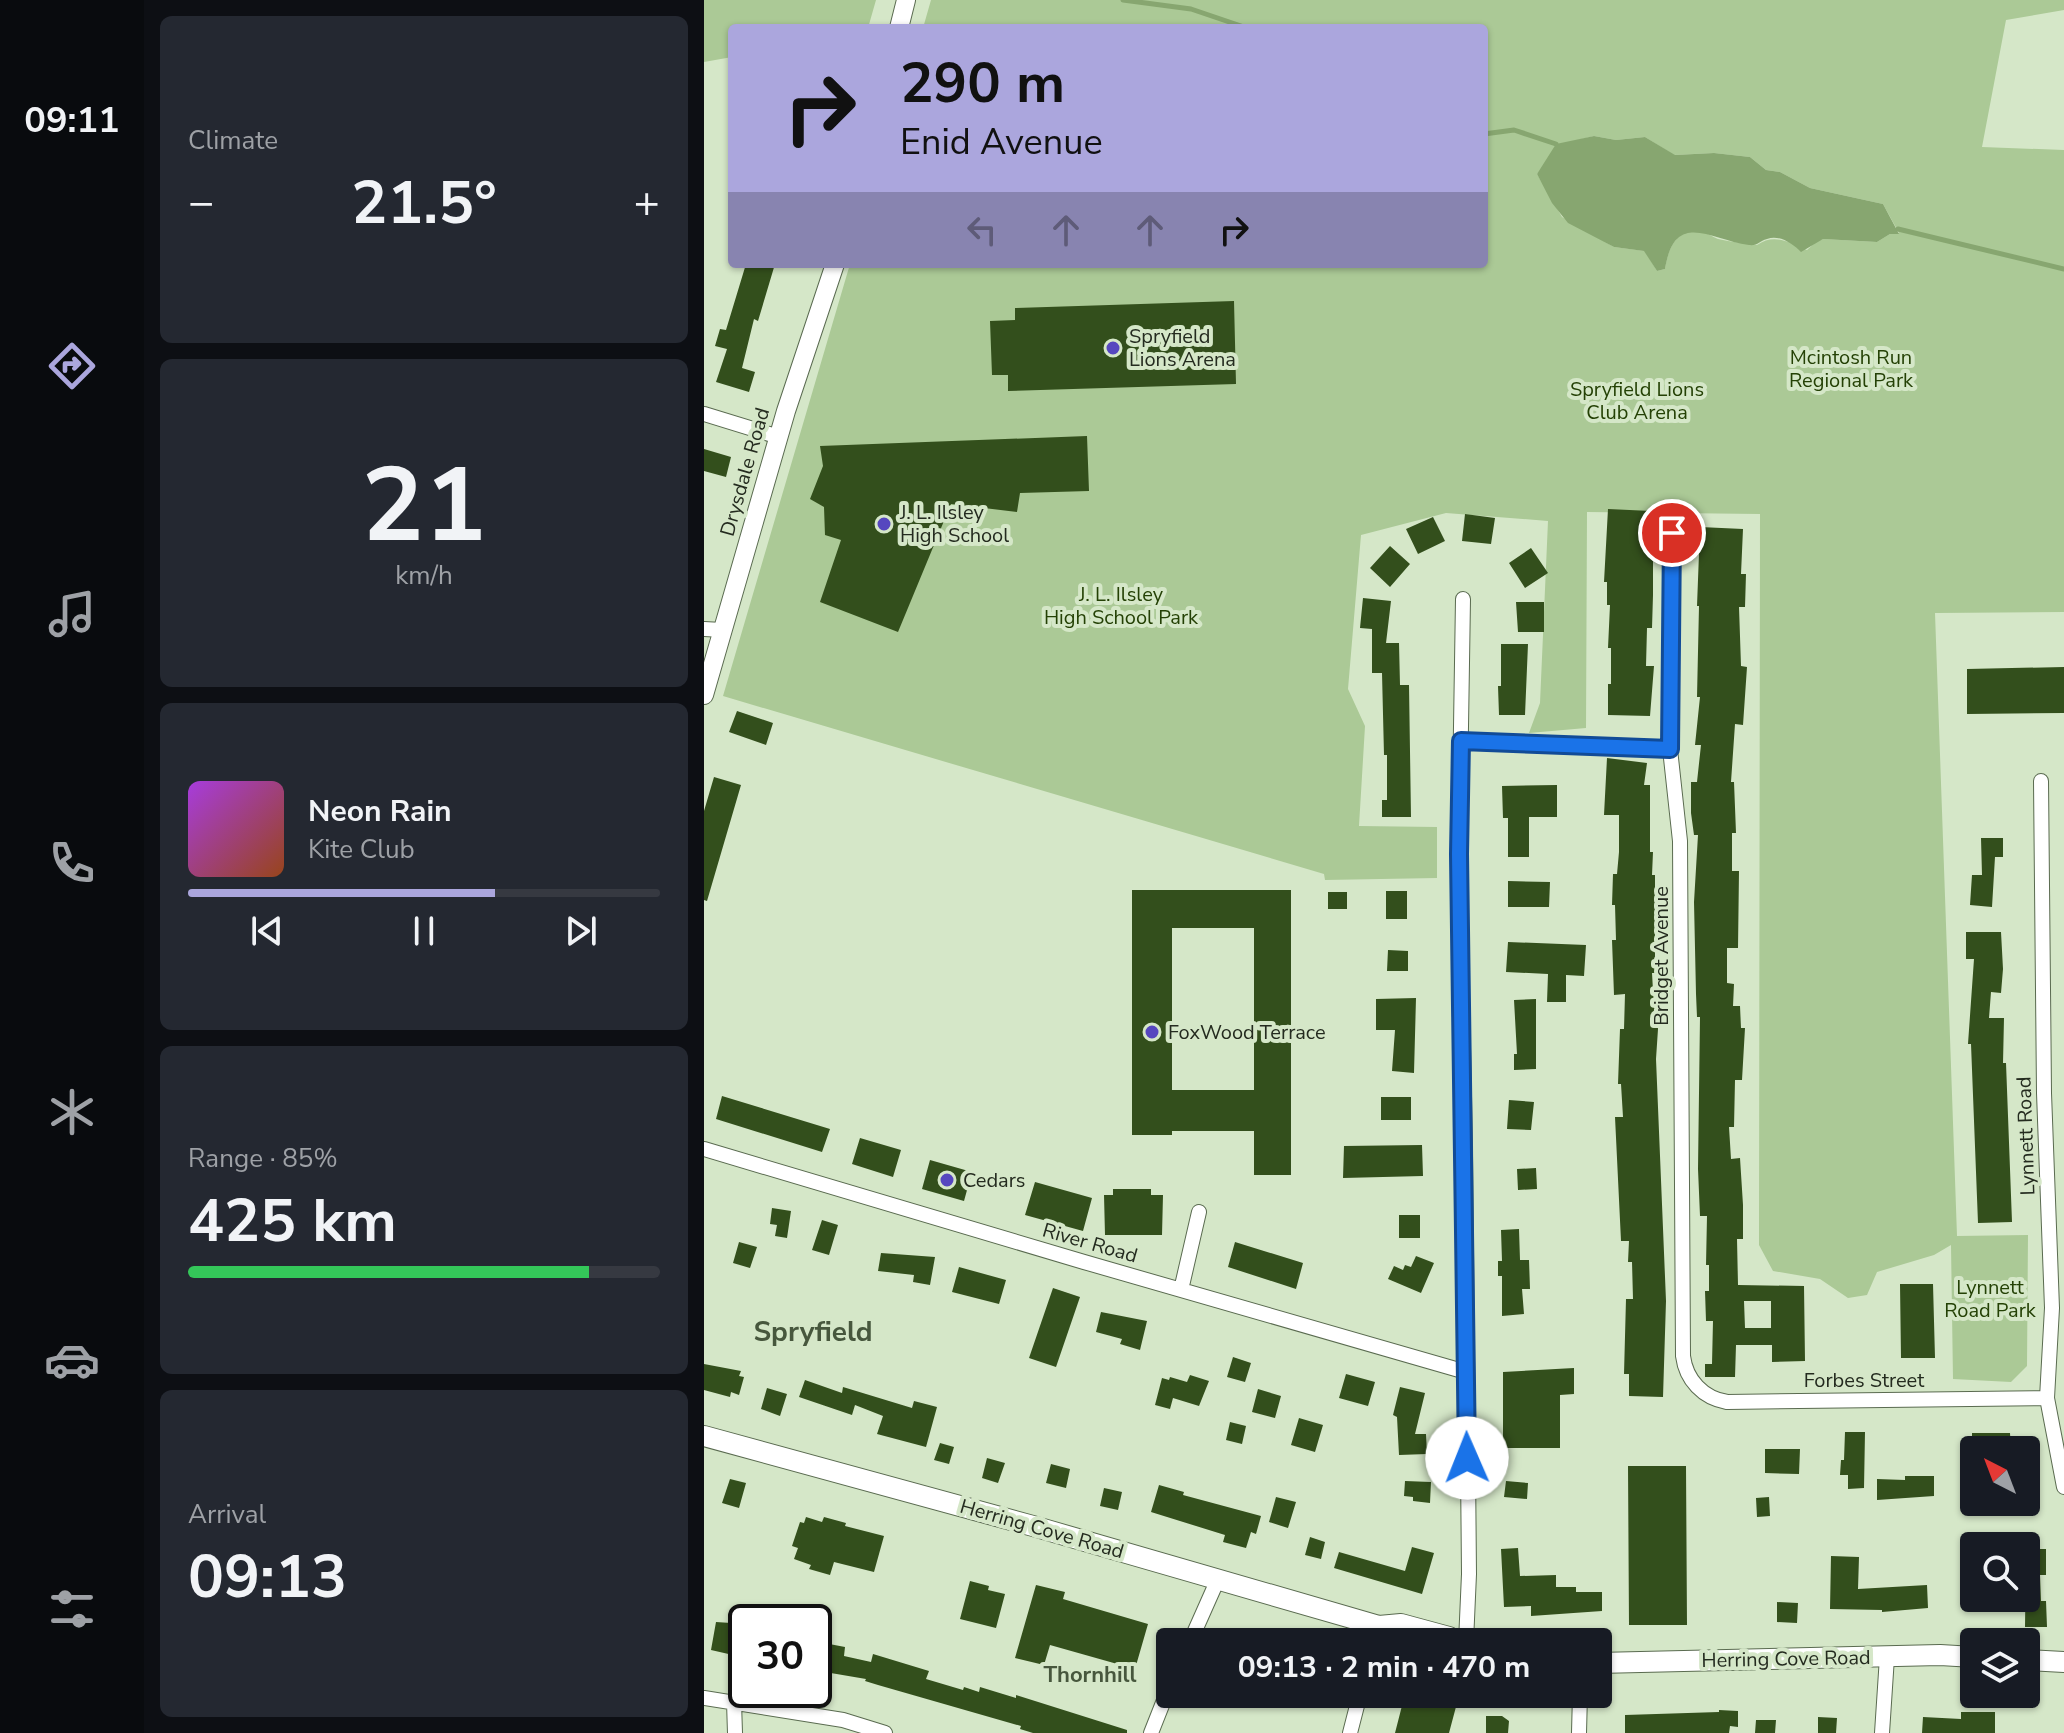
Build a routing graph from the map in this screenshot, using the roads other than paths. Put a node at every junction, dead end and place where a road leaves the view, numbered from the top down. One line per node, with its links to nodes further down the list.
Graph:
1 (906, 0): 2 (street)
2 (900, 24)
3 (834, 268): 5 (street, Drysdale Road)
4 (704, 414): 5 (street)
5 (779, 437): 8 (street, Drysdale Road)
6 (1672, 533): 11 (street, Bridget Avenue)
7 (1463, 599): 10 (street)
8 (713, 630): 9 (street, Drysdale Road)
9 (704, 695)
10 (1461, 741): 11 (street); 16 (street)
11 (1670, 749): 17 (street, Bridget Avenue)
12 (2041, 781): 18 (street, Lynnett Road)
13 (704, 1149): 15 (street, River Road)
14 (1199, 1212): 15 (street)
15 (1181, 1290): 16 (street, River Road)
16 (1466, 1372): 26 (street)
17 (1691, 1379): 18 (street, Forbes Street)
18 (2047, 1398): 20 (street, Lynnett Road)
19 (704, 1436): 21 (main road, Herring Cove Road)
20 (2064, 1487)
21 (1218, 1579): 22 (street); 23 (main road, Herring Cove Road)
22 (1196, 1628)
23 (1357, 1628)
24 (1395, 1628): 25 (main road, Herring Cove Road)
25 (1416, 1628)
26 (1467, 1628)
27 (1887, 1657): 28 (main road, Herring Cove Road); 31 (main road, Herring Cove Road); 44 (street)
28 (1960, 1657)
29 (2040, 1661): 30 (main road)
30 (2064, 1662)
31 (1612, 1663)
32 (704, 1698): 33 (street)
33 (728, 1701)
34 (734, 1708): 39 (street)
35 (770, 1708): 40 (street)
36 (1161, 1708): 41 (street)
37 (1356, 1708): 42 (street)
38 (1580, 1708): 43 (street)
39 (735, 1733)
40 (885, 1733)
41 (1151, 1733)
42 (1350, 1733)
43 (1579, 1733)
44 (1882, 1733)

